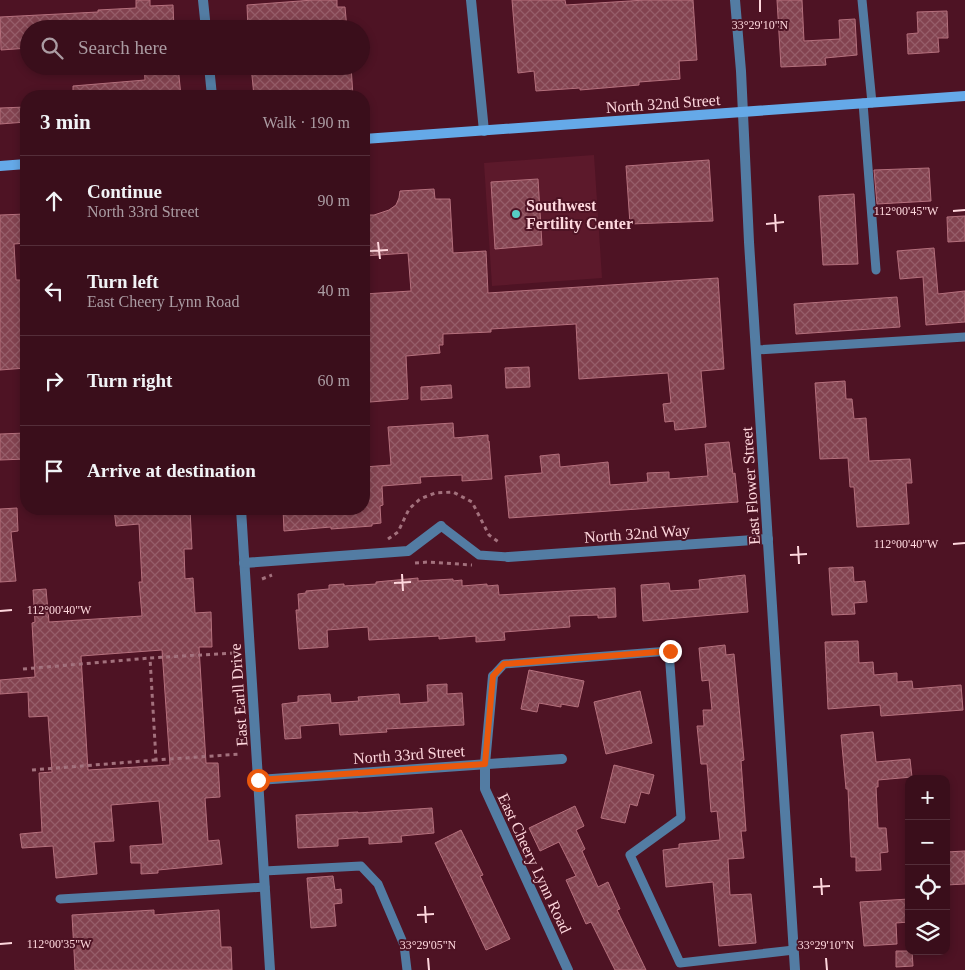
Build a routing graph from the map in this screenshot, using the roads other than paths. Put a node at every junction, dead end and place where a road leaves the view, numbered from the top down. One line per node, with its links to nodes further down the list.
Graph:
1 (203, 0): 5 (street)
2 (471, 0): 11 (street)
3 (735, 0): 10 (street, East Flower Street)
4 (862, 0): 9 (lane)
5 (205, 20)
6 (210, 75): 7 (street)
7 (211, 90)
8 (965, 96): 9 (main road, North 32nd Street)
9 (868, 103): 10 (main road, North 32nd Street); 15 (lane)
10 (742, 112): 11 (main road, North 32nd Street); 17 (street, East Flower Street)
11 (484, 131): 12 (main road, North 32nd Street)
12 (370, 140)
13 (20, 164): 14 (main road)
14 (0, 166)
15 (876, 270)
16 (965, 337): 17 (lane)
17 (756, 350): 20 (street, East Flower Street)
18 (241, 515): 22 (street, East Earll Drive)
19 (441, 526): 21 (lane); 22 (street)
20 (768, 539): 21 (street, North 32nd Way); 30 (street, East Flower Street)
21 (508, 557)
22 (244, 563): 26 (street, East Earll Drive)
23 (493, 676): 25 (street, East Cheery Lynn Road); 30 (lane)
24 (562, 759): 25 (street, North 33rd Street)
25 (485, 764): 26 (street, North 33rd Street); 33 (street, East Cheery Lynn Road)
26 (258, 780): 27 (street, East Earll Drive)
27 (264, 872): 28 (street, East Earll Drive); 32 (lane)
28 (265, 886): 29 (lane); 31 (street, East Earll Drive)
29 (60, 900)
30 (794, 950): 34 (street, East Flower Street)
31 (270, 970)
32 (407, 970)
33 (568, 970)
34 (795, 970)

